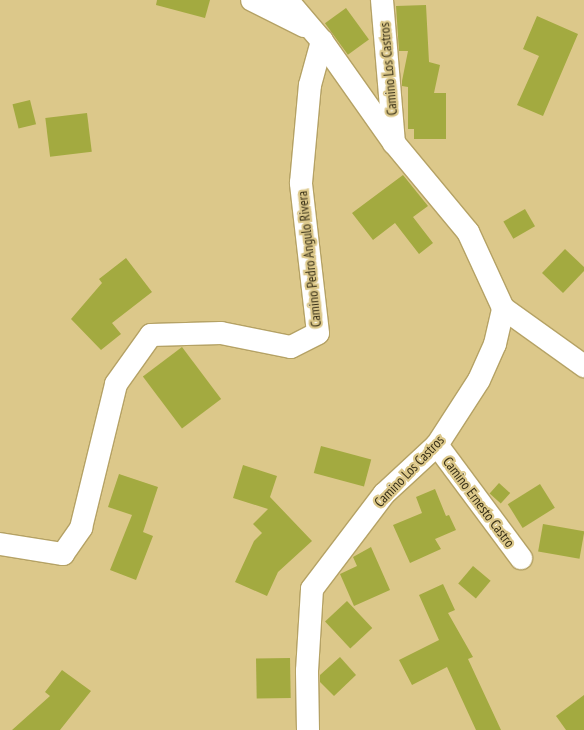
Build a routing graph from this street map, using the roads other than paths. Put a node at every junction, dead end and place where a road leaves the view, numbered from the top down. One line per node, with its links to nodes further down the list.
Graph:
1 (252, 0): 4 (street)
2 (287, 0): 4 (street)
3 (382, 0): 5 (street, Camino Los Castros)
4 (317, 36): 5 (street); 9 (street, Camino Pedro Angulo Rivera)
5 (394, 143): 6 (street)
6 (503, 308): 7 (street); 8 (street, Camino Los Castros)
7 (584, 366)
8 (437, 445): 10 (street, Camino Ernesto Castro); 11 (street, Camino Los Castros)
9 (0, 544)
10 (522, 558)
11 (308, 730)

